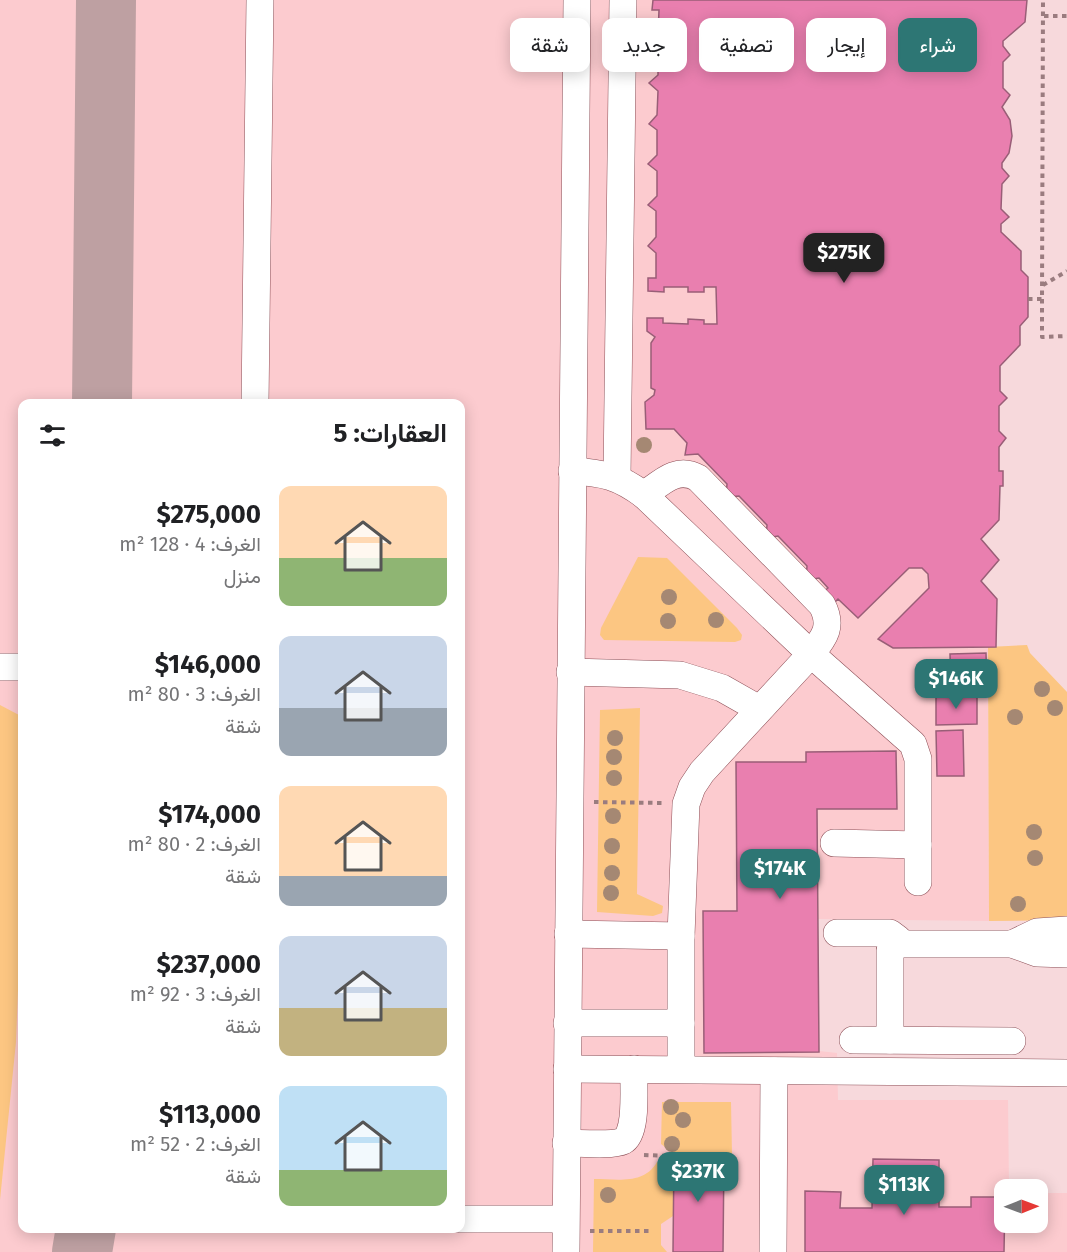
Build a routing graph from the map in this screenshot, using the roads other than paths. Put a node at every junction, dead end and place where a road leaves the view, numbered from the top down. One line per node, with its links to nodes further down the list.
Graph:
1 (260, 0): 4 (lane)
2 (577, 0): 5 (lane)
3 (623, 0): 6 (lane)
4 (255, 399)
5 (572, 471): 6 (lane); 11 (lane)
6 (616, 477): 7 (lane)
7 (644, 495): 8 (lane); 8 (lane)
8 (811, 654): 12 (lane); 14 (lane)
9 (0, 667): 10 (lane)
10 (18, 667)
11 (570, 672): 12 (lane); 18 (lane)
12 (759, 709): 19 (lane)
13 (834, 843): 14 (lane)
14 (918, 844): 15 (lane)
15 (918, 882)
16 (1067, 930): 21 (lane)
17 (837, 933): 20 (lane)
18 (568, 934): 19 (lane); 23 (lane)
19 (681, 936): 24 (lane)
20 (899, 944): 21 (lane); 26 (lane)
21 (1012, 944): 22 (lane)
22 (1067, 954)
23 (567, 1023): 24 (lane); 28 (lane)
24 (681, 1023): 30 (lane)
25 (853, 1040): 26 (lane)
26 (890, 1040): 27 (lane)
27 (1012, 1041)
28 (567, 1069): 29 (lane); 33 (lane)
29 (634, 1069): 30 (lane); 33 (lane)
30 (681, 1069): 31 (lane)
31 (774, 1071): 32 (lane); 36 (lane)
32 (1067, 1073)
33 (566, 1143): 35 (lane)
34 (465, 1220): 35 (lane)
35 (565, 1234)
36 (773, 1252)

